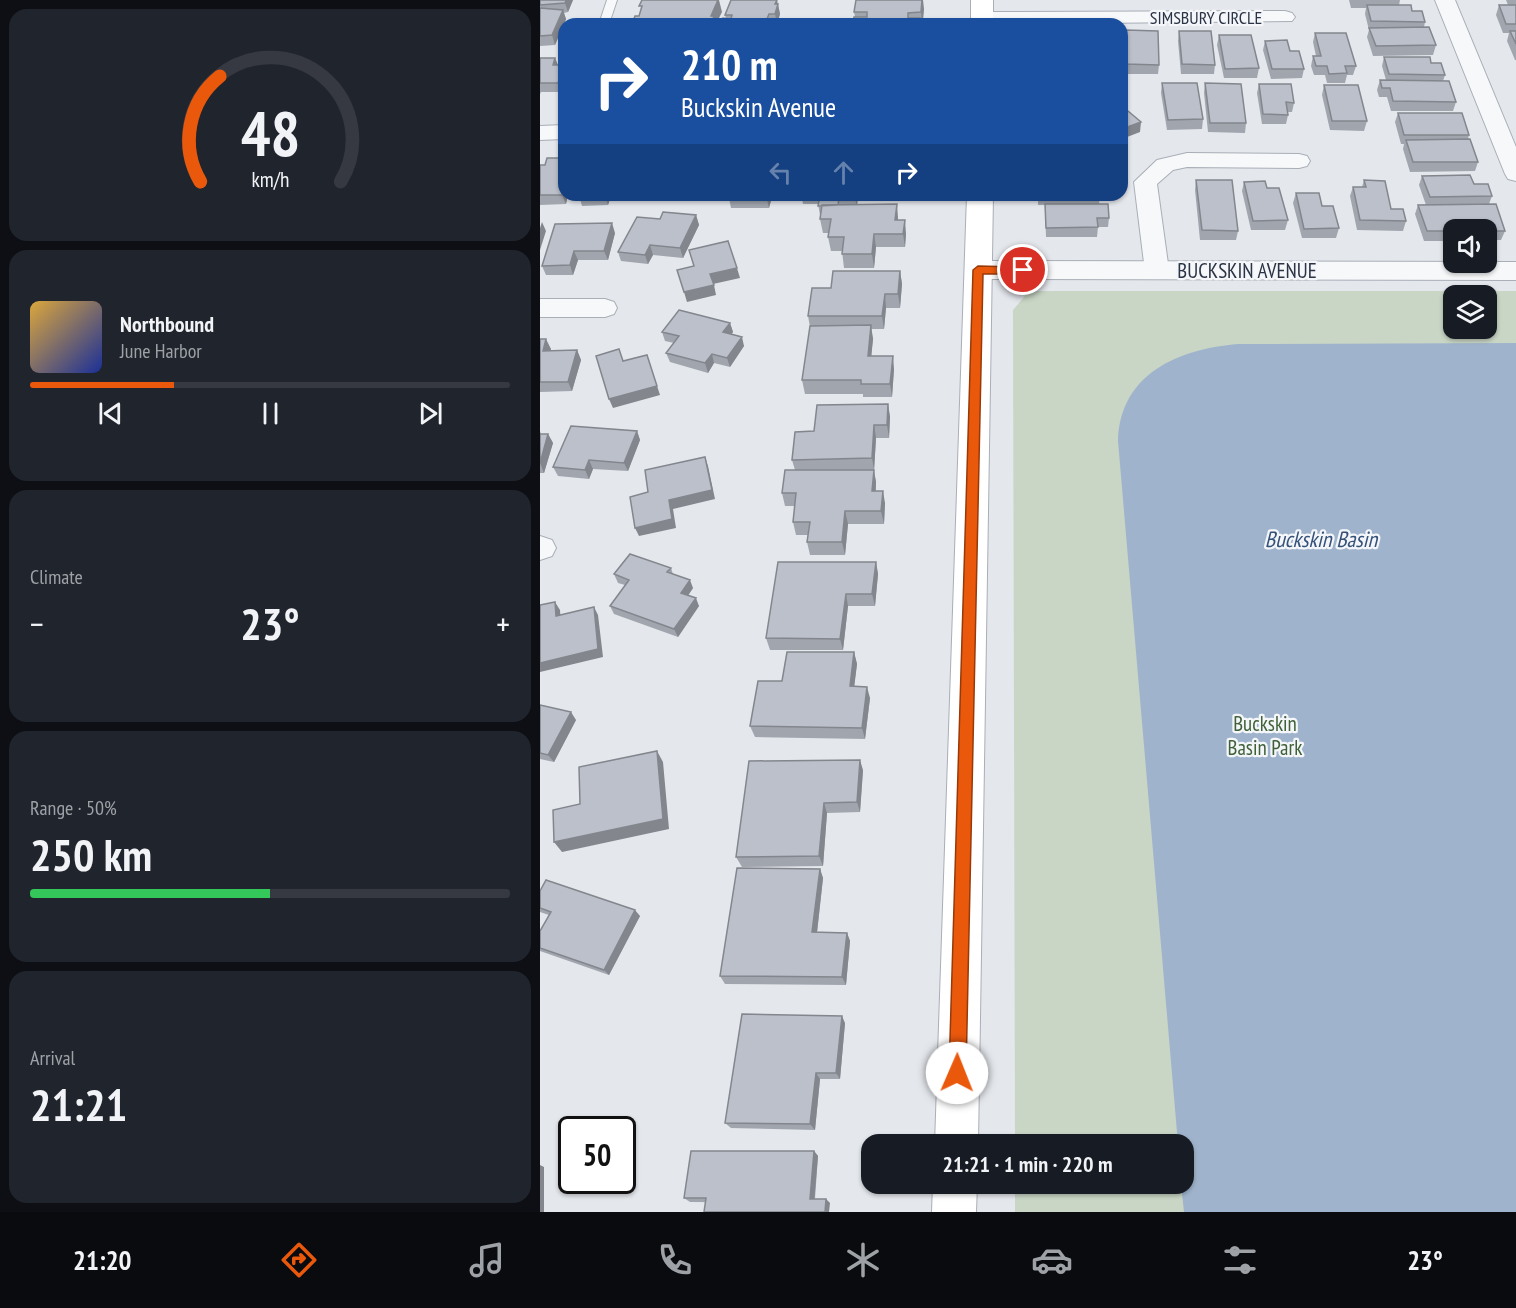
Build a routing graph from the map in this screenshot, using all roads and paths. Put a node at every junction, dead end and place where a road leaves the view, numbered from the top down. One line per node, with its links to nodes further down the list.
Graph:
1 (612, 0): 4 (lane)
2 (1445, 0): 9 (street)
3 (982, 14): 5 (street, SIMSBURY CIRCLE)
4 (606, 18)
5 (1286, 18)
6 (540, 132): 7 (street)
7 (558, 132)
8 (1299, 160): 12 (street)
9 (1516, 174)
10 (980, 201): 11 (main road)
11 (978, 270): 12 (street, BUCKSKIN AVENUE); 16 (main road)
12 (1157, 271): 13 (street, BUCKSKIN AVENUE)
13 (1516, 271)
14 (540, 308): 15 (street)
15 (605, 308)
16 (956, 1134)
17 (955, 1194): 18 (main road)
18 (954, 1212)

